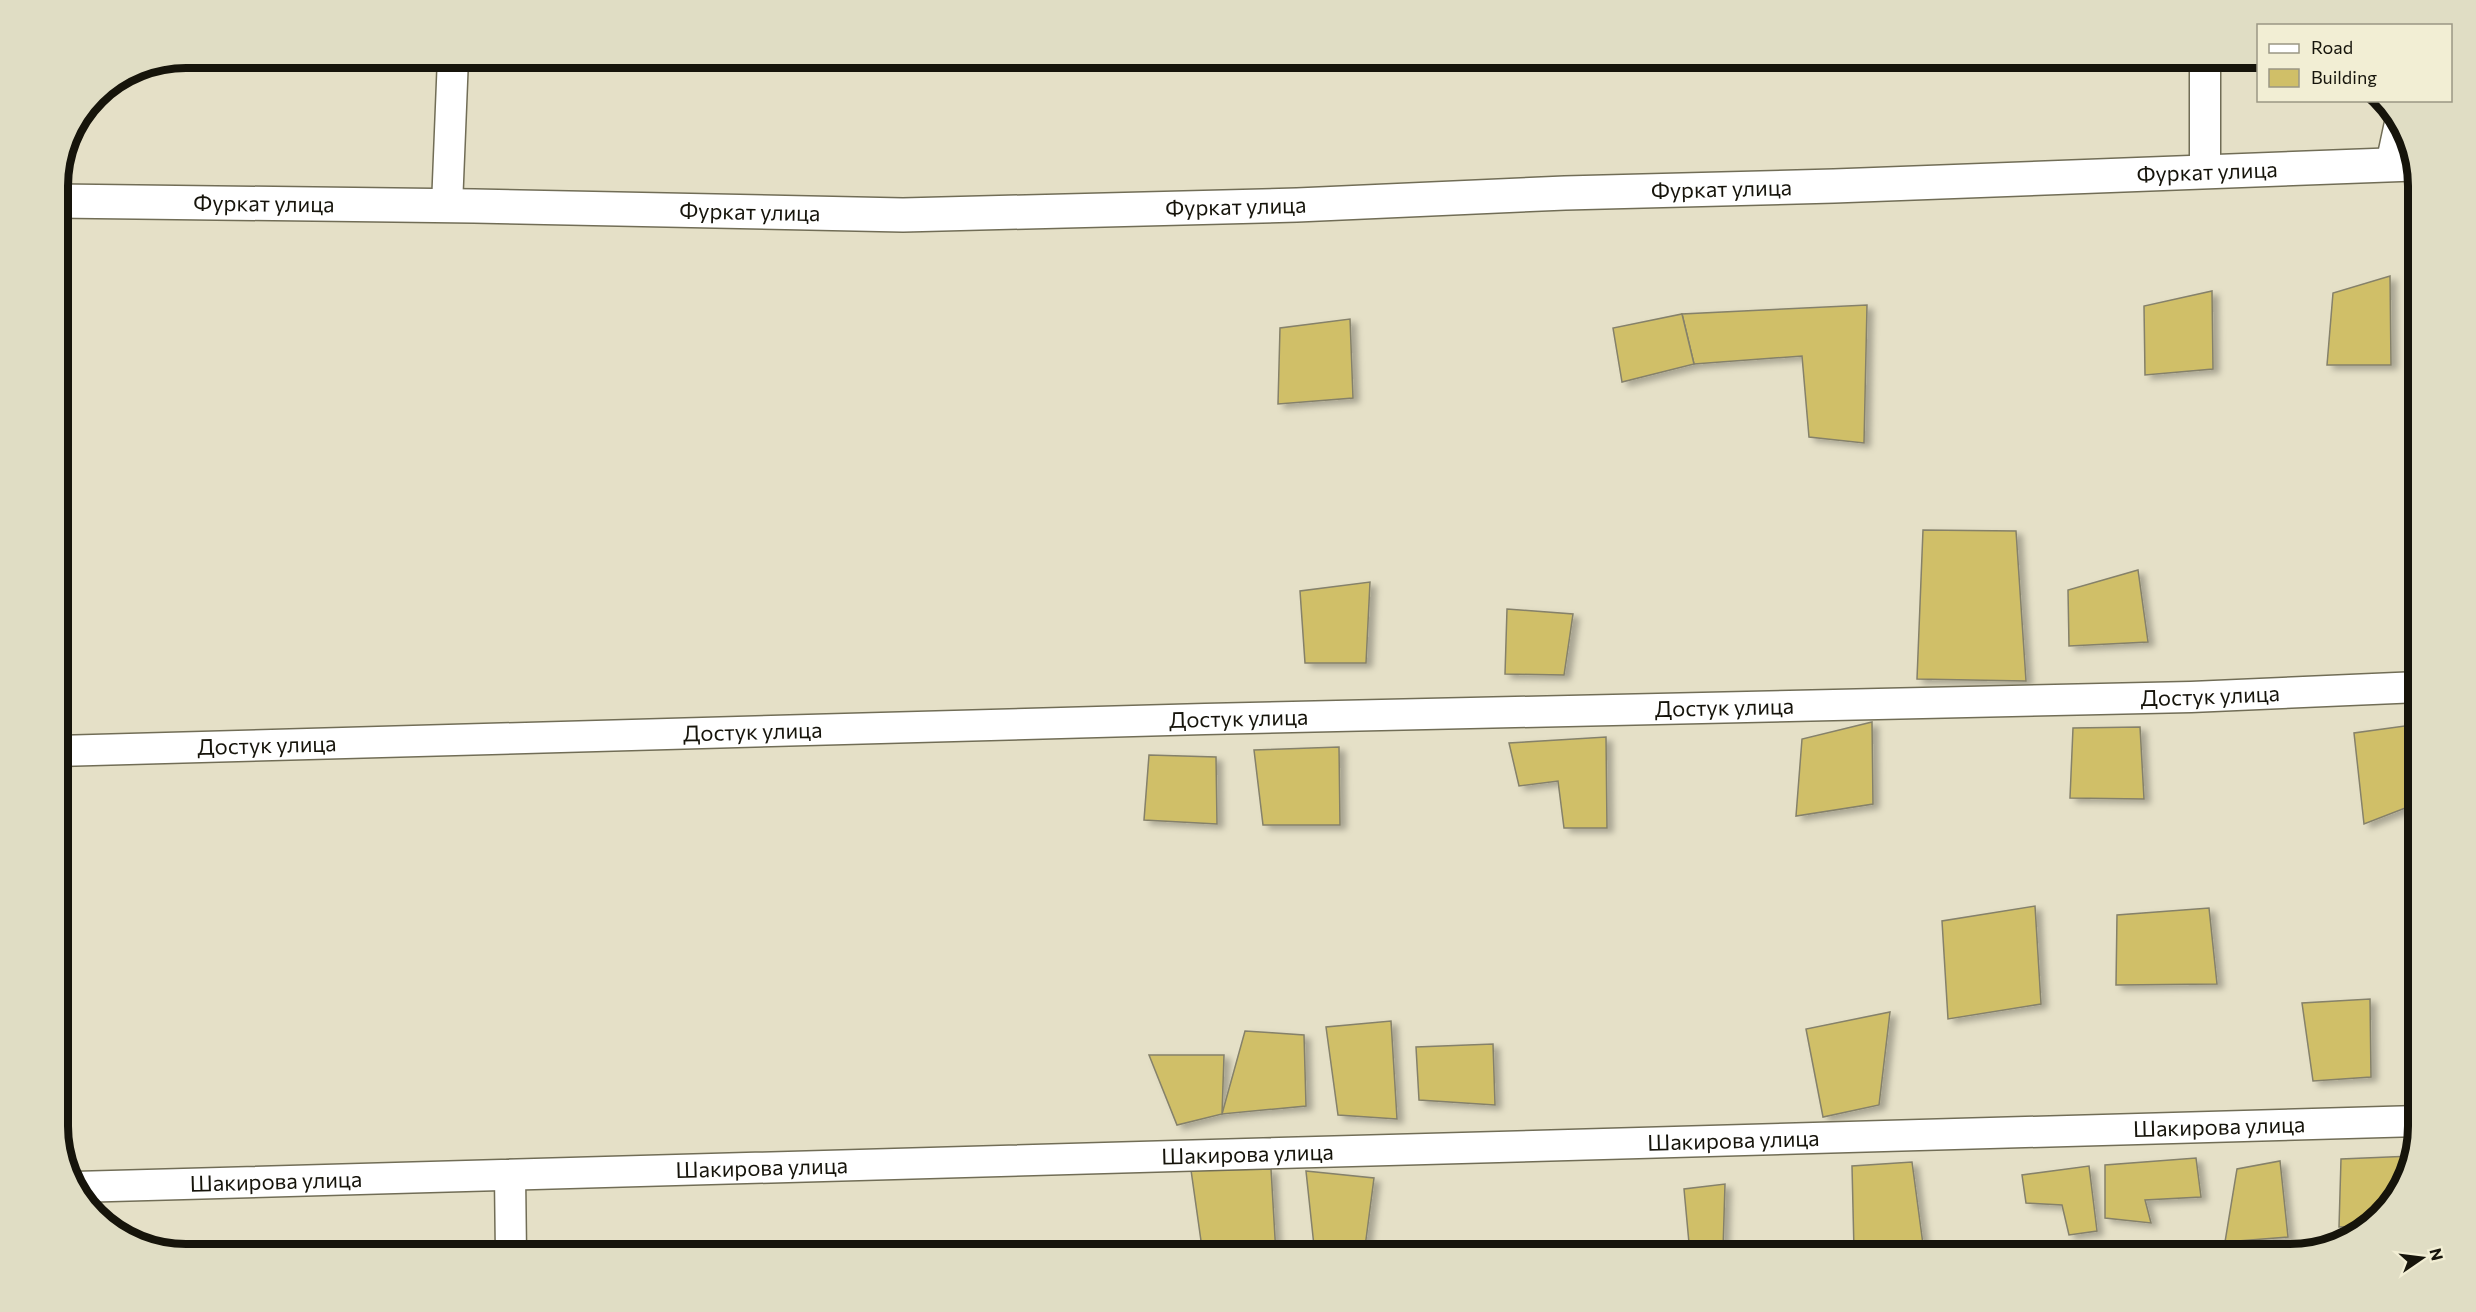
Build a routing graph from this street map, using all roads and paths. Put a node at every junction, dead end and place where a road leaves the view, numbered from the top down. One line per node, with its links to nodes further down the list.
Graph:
1 (453, 68): 7 (street)
2 (2205, 68): 5 (street)
3 (2402, 146): 4 (street)
4 (2403, 165): 5 (highway, Фуркат улица)
5 (2205, 172): 7 (highway, Фуркат улица)
6 (68, 201): 7 (highway, Фуркат улица)
7 (447, 206)
8 (2408, 687): 9 (street, Достук улица)
9 (68, 751)
10 (2408, 1120): 11 (street, Шакирова улица)
11 (510, 1175): 12 (street, Шакирова улица); 13 (street)
12 (84, 1187)
13 (511, 1244)

